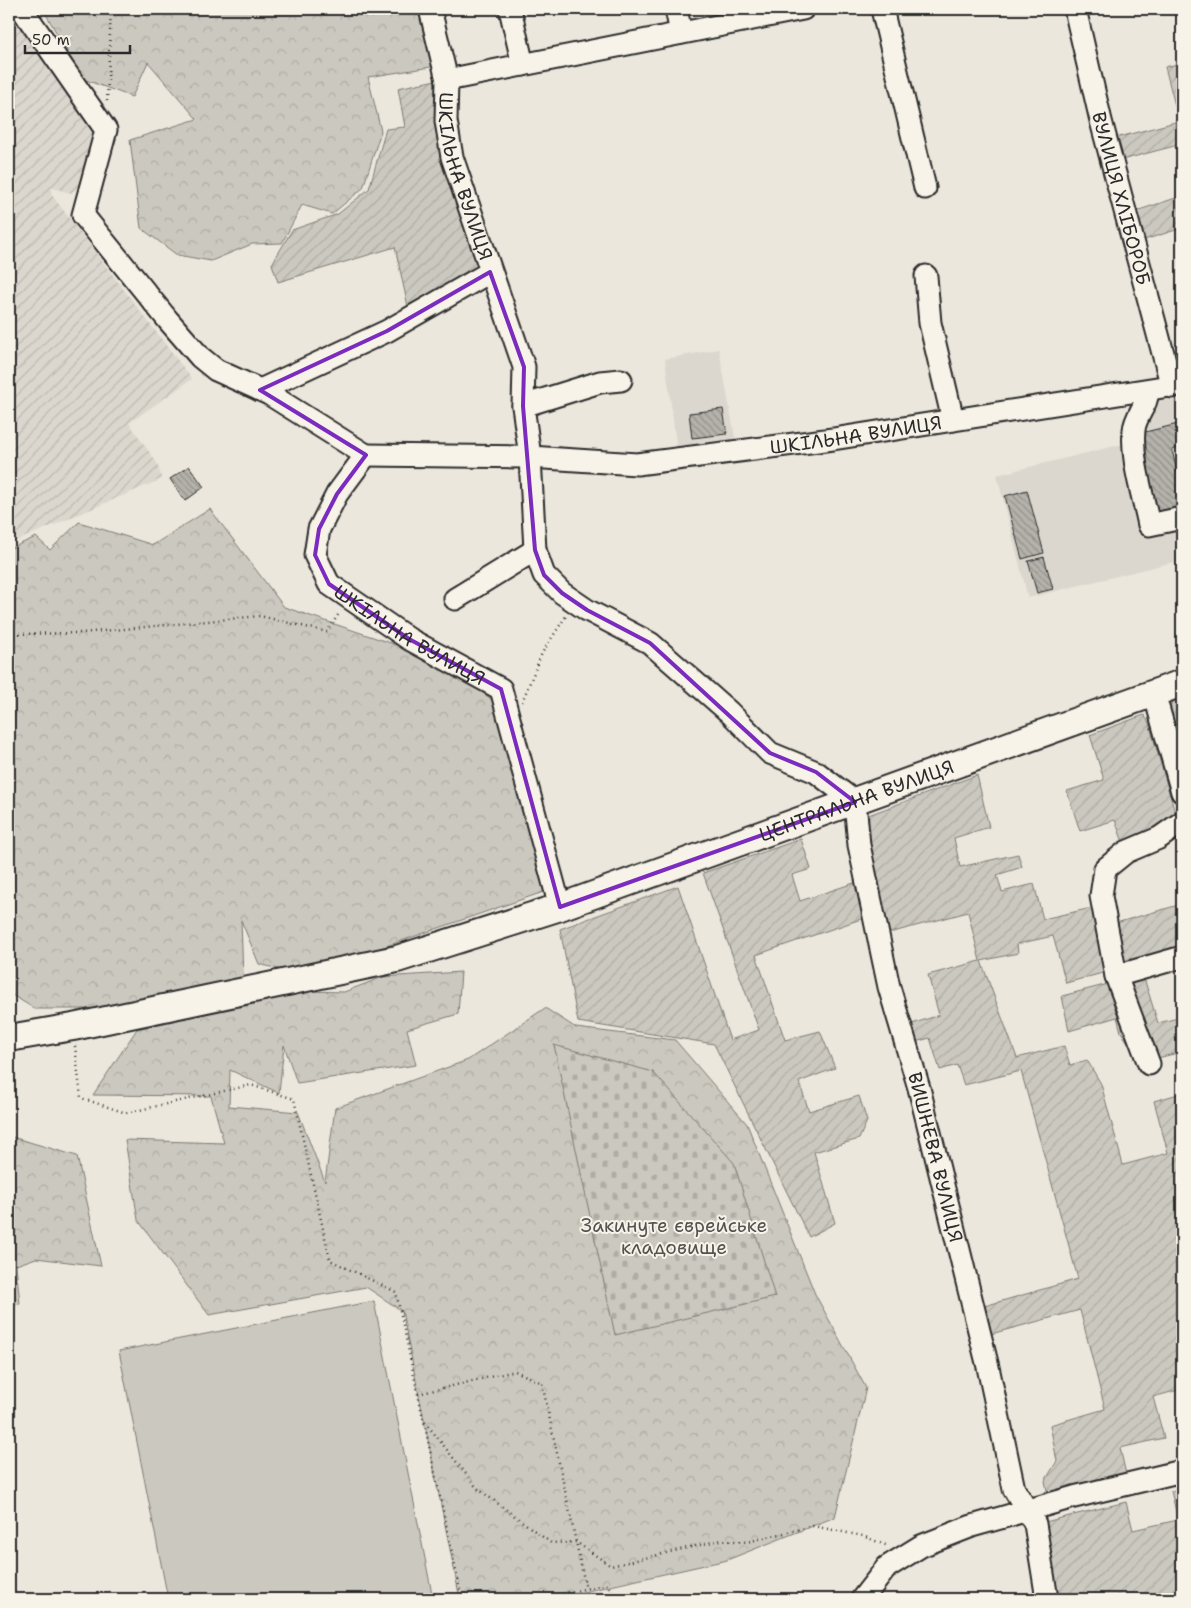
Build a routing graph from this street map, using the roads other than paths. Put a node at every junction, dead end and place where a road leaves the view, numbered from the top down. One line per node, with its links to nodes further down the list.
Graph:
1 (22, 9): 16 (street)
2 (430, 9): 10 (street, ШКІЛЬНА ВУЛИЦЯ)
3 (510, 9): 9 (street)
4 (676, 9): 8 (street)
5 (803, 9): 8 (street)
6 (882, 9): 11 (street)
7 (1075, 9): 15 (street, ВУЛИЦЯ ХЛІБОРОБ)
8 (682, 33): 9 (street)
9 (523, 65): 10 (street)
10 (447, 80): 12 (street, ШКІЛЬНА ВУЛИЦЯ)
11 (925, 188)
12 (490, 272): 16 (street, ШКІЛЬНА ВУЛИЦЯ); 18 (street, ШКІЛЬНА ВУЛИЦЯ)
13 (926, 276): 19 (street)
14 (620, 380): 18 (street)
15 (1177, 386): 17 (street, ШКІЛЬНА ВУЛИЦЯ)
16 (260, 390): 20 (street)
17 (1148, 390): 19 (street, ШКІЛЬНА ВУЛИЦЯ); 22 (street)
18 (523, 406): 21 (street, ШКІЛЬНА ВУЛИЦЯ)
19 (953, 420): 21 (street, ШКІЛЬНА ВУЛИЦЯ)
20 (366, 456): 21 (street, ШКІЛЬНА ВУЛИЦЯ); 30 (street, ШКІЛЬНА ВУЛИЦЯ)
21 (530, 457): 23 (street, ШКІЛЬНА ВУЛИЦЯ)
22 (1182, 518)
23 (535, 550): 24 (street); 28 (street, ШКІЛЬНА ВУЛИЦЯ)
24 (455, 599)
25 (1182, 683): 26 (main road, ЦЕНТРАЛЬНА ВУЛИЦЯ)
26 (1154, 694): 27 (street); 28 (main road, ЦЕНТРАЛЬНА ВУЛИЦЯ)
27 (1182, 792)
28 (855, 802): 30 (main road, ЦЕНТРАЛЬНА ВУЛИЦЯ); 36 (street, ВИШНЕВА ВУЛИЦЯ)
29 (1182, 822): 32 (street)
30 (560, 907): 33 (main road, ЦЕНТРАЛЬНА ВУЛИЦЯ)
31 (1182, 957): 32 (street)
32 (1116, 976): 34 (street)
33 (9, 1038)
34 (1149, 1064)
35 (1182, 1471): 36 (street)
36 (1027, 1510): 37 (street); 38 (street, ВИШНЕВА ВУЛИЦЯ)
37 (862, 1599)
38 (1048, 1599)

